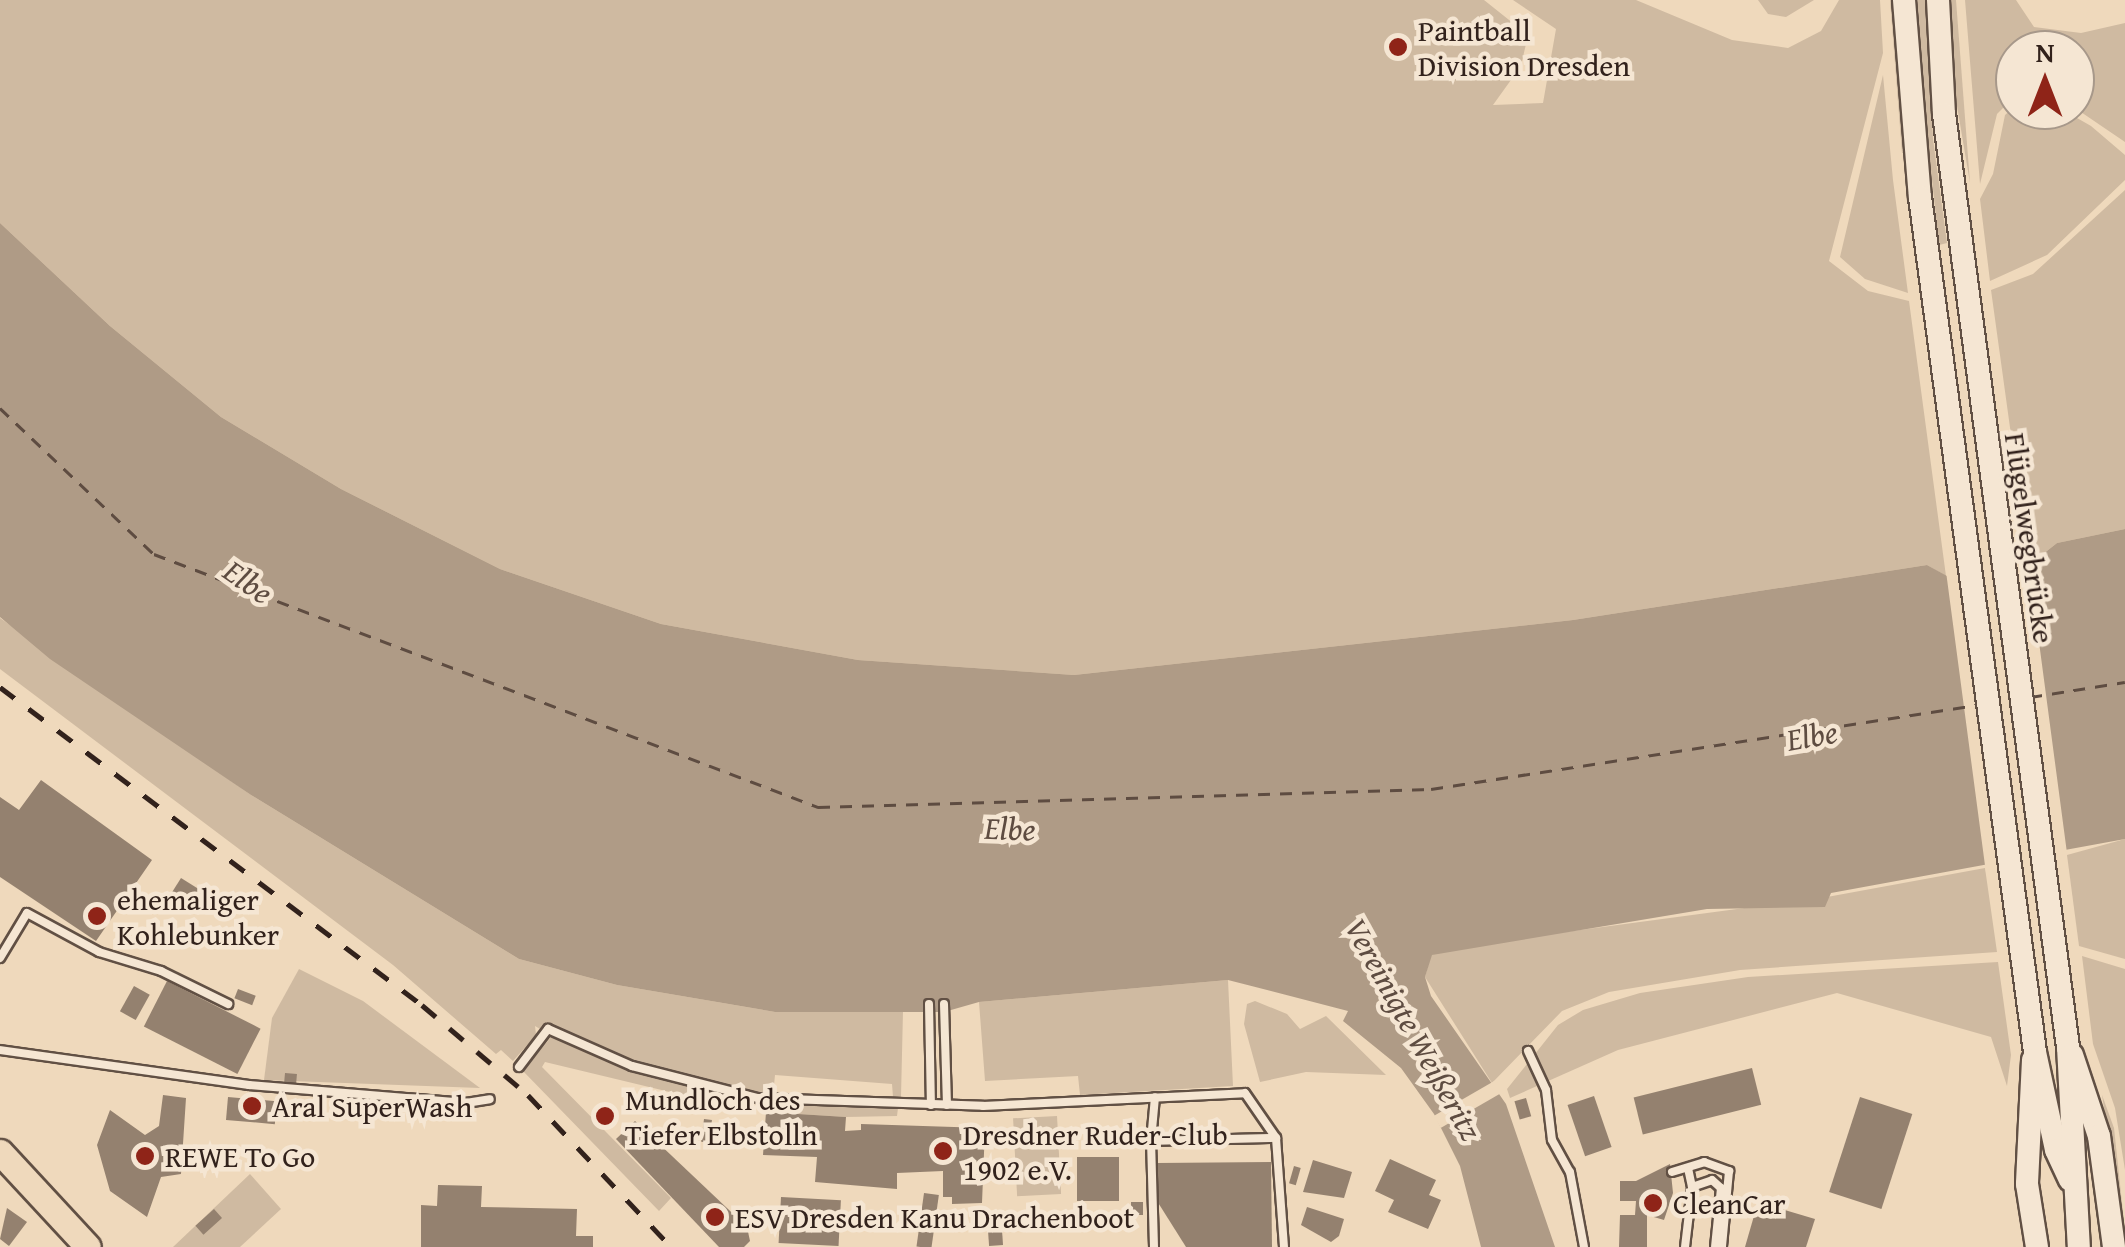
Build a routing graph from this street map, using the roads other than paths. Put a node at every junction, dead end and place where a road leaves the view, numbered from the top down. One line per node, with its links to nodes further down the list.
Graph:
1 (1904, 0): 10 (main road, Flügelwegbrücke)
2 (1938, 0): 7 (main road, Flügelwegbrücke)
3 (0, 958): 4 (lane)
4 (228, 1004)
5 (929, 1004): 14 (lane)
6 (944, 1004): 15 (lane)
7 (2068, 1047): 21 (main road); 31 (main road)
8 (0, 1050): 13 (lane)
9 (1528, 1051): 26 (lane)
10 (2034, 1052): 21 (main road); 29 (main road)
11 (519, 1067): 14 (lane)
12 (1156, 1097): 15 (lane); 16 (lane); 17 (lane)
13 (490, 1098)
14 (932, 1105): 15 (lane)
15 (947, 1105)
16 (1276, 1138): 17 (lane); 25 (lane)
17 (1151, 1141): 24 (lane)
18 (0, 1152): 23 (main road)
19 (1688, 1168): 20 (lane); 22 (lane); 28 (lane)
20 (1672, 1172)
21 (2070, 1180): 30 (main road)
22 (1692, 1186): 27 (lane); 28 (lane)
23 (88, 1247)
24 (1154, 1247)
25 (1284, 1247)
26 (1584, 1247)
27 (1684, 1247)
28 (1719, 1247)
29 (2037, 1247)
30 (2078, 1247)
31 (2114, 1247)

